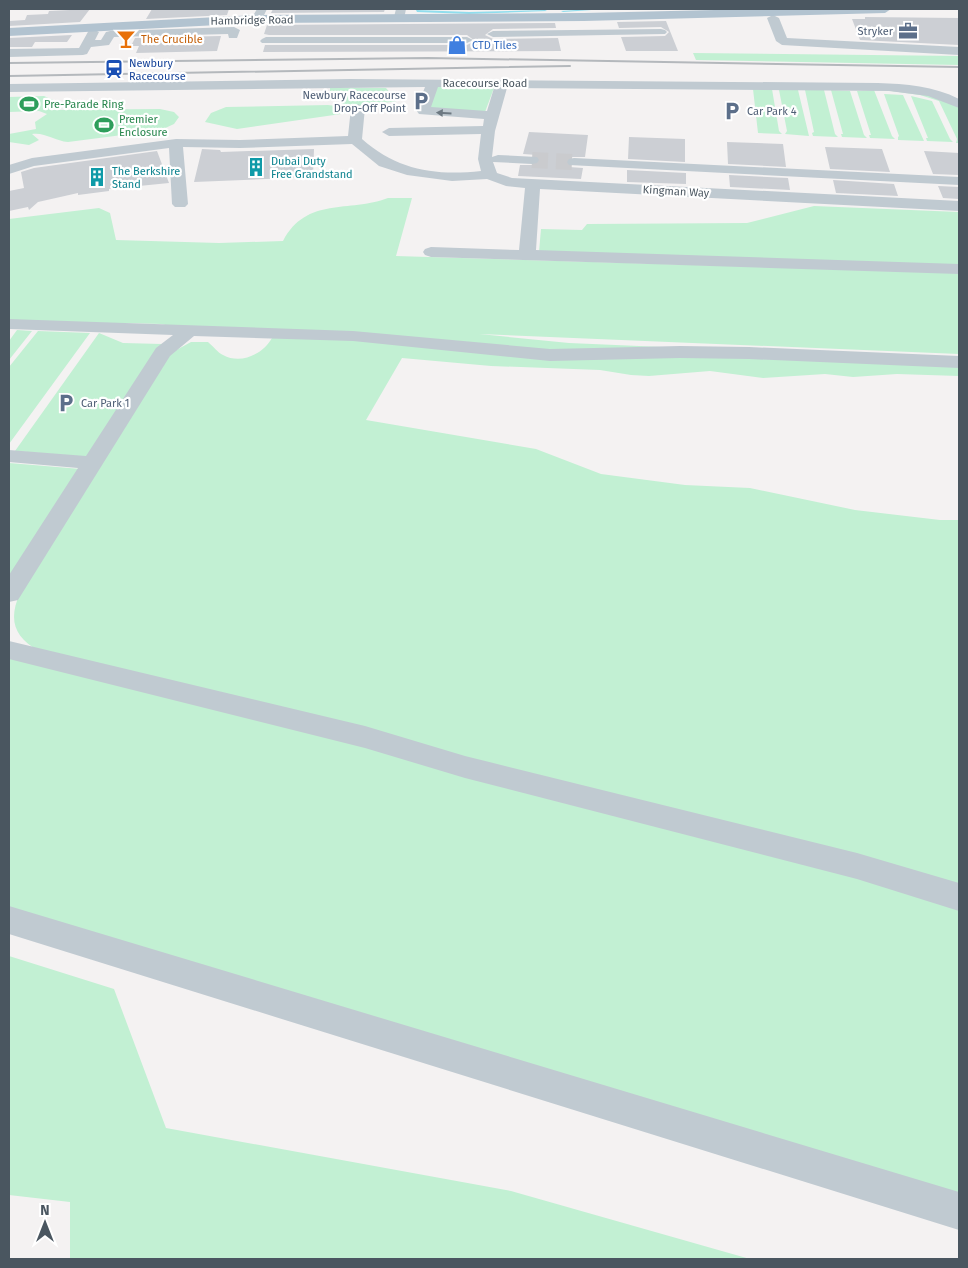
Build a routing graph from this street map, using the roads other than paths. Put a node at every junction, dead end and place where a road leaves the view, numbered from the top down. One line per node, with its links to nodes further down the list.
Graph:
1 (885, 9): 6 (main road, Hambridge Road)
2 (642, 12): 6 (main road, Hambridge Road); 7 (main road, Hambridge Road)
3 (401, 13): 4 (main road, Hambridge Road); 8 (main road, Hambridge Road)
4 (558, 13): 7 (main road, Hambridge Road)
5 (259, 14): 8 (main road, Hambridge Road); 10 (main road, Hambridge Road)
6 (771, 15): 9 (street); 21 (street)
7 (584, 17): 12 (street)
8 (346, 18): 18 (street)
9 (787, 18)
10 (95, 27): 11 (main road, Hambridge Road); 19 (street)
11 (9, 32)
12 (588, 32): 13 (street); 14 (street)
13 (661, 32)
14 (493, 34)
15 (233, 36): 19 (street)
16 (467, 40): 18 (street)
17 (266, 41): 18 (street)
18 (342, 41)
19 (85, 47): 20 (street); 22 (street)
20 (118, 50)
21 (959, 51)
22 (9, 53)
23 (433, 83): 24 (street, Racecourse Road); 25 (street, Racecourse Road); 30 (street, one-way to 23)
24 (502, 83): 27 (street, Racecourse Road); 30 (street)
25 (9, 88)
26 (959, 92): 27 (street)
27 (945, 97): 28 (street, Racecourse Road)
28 (959, 104)
29 (358, 108): 33 (street)
30 (492, 115): 31 (street)
31 (488, 130): 32 (street); 37 (street)
32 (389, 132)
33 (355, 140): 34 (street); 37 (street)
34 (176, 143): 38 (street); 41 (street)
35 (532, 160): 37 (street)
36 (574, 162): 39 (street)
37 (491, 163): 40 (street, Kingman Way)
38 (9, 170)
39 (959, 181)
40 (534, 184): 42 (street, Kingman Way); 44 (street)
41 (180, 204)
42 (959, 206)
43 (430, 252): 44 (street)
44 (527, 255): 45 (street)
45 (959, 269)
46 (9, 324): 47 (street)
47 (189, 331): 48 (street); 50 (street)
48 (959, 362)
49 (9, 456): 50 (street)
50 (92, 463): 51 (street)
51 (9, 594)
52 (9, 630): 53 (street)
53 (20, 653): 54 (street)
54 (959, 897)
55 (9, 920): 56 (street)
56 (959, 1210)

